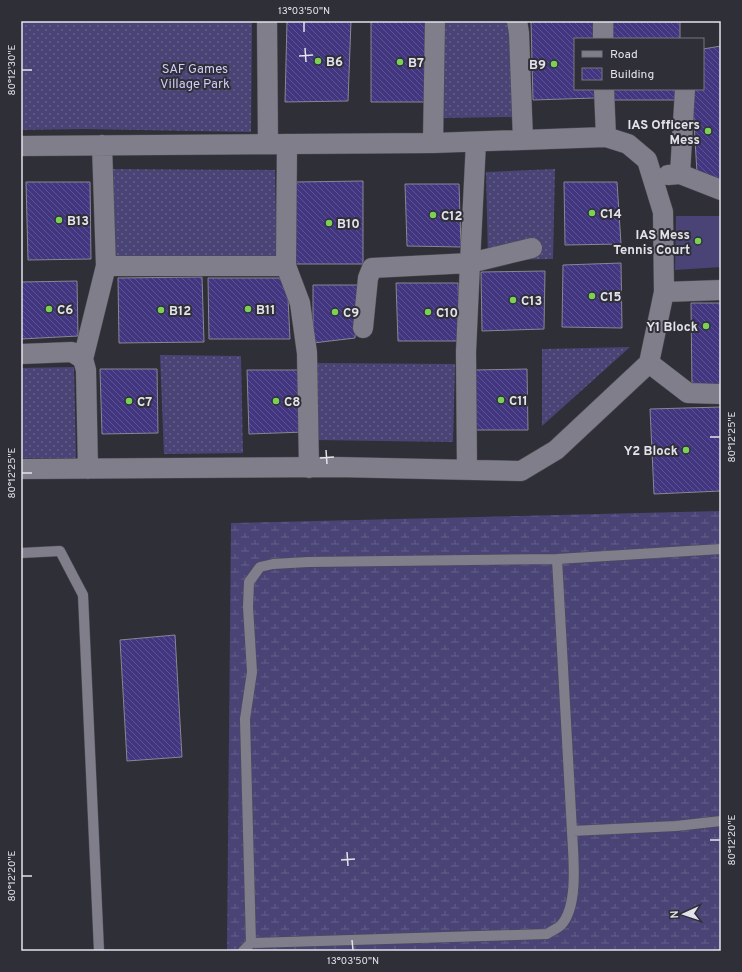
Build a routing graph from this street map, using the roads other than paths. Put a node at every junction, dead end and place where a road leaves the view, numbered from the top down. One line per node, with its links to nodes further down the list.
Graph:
1 (267, 21): 10 (street)
2 (435, 21): 9 (street)
3 (517, 21): 7 (street)
4 (604, 90): 6 (street)
5 (685, 90): 13 (street)
6 (606, 137): 7 (street); 14 (street)
7 (523, 140): 8 (street)
8 (476, 142): 9 (street); 17 (street)
9 (433, 143): 10 (street)
10 (277, 144): 11 (street); 19 (street)
11 (102, 145): 12 (street); 18 (street)
12 (21, 146)
13 (680, 174): 14 (street); 15 (street)
14 (652, 176): 21 (street)
15 (721, 190)
16 (532, 248): 17 (street)
17 (470, 263): 22 (street); 30 (street)
18 (106, 266): 19 (street); 24 (street)
19 (286, 266): 27 (street)
20 (721, 290): 21 (street)
21 (664, 292): 25 (street)
22 (363, 328)
23 (21, 354): 24 (street)
24 (83, 359): 29 (street)
25 (649, 363): 26 (street); 30 (street)
26 (721, 394)
27 (310, 468): 29 (street); 30 (street)
28 (21, 469): 29 (street)
29 (88, 469)
30 (467, 470)
31 (721, 549): 33 (lane)
32 (21, 553): 37 (lane)
33 (557, 559): 35 (lane); 36 (lane)
34 (721, 821): 35 (lane)
35 (572, 831): 36 (lane)
36 (251, 943): 38 (lane)
37 (99, 951)
38 (243, 951)

